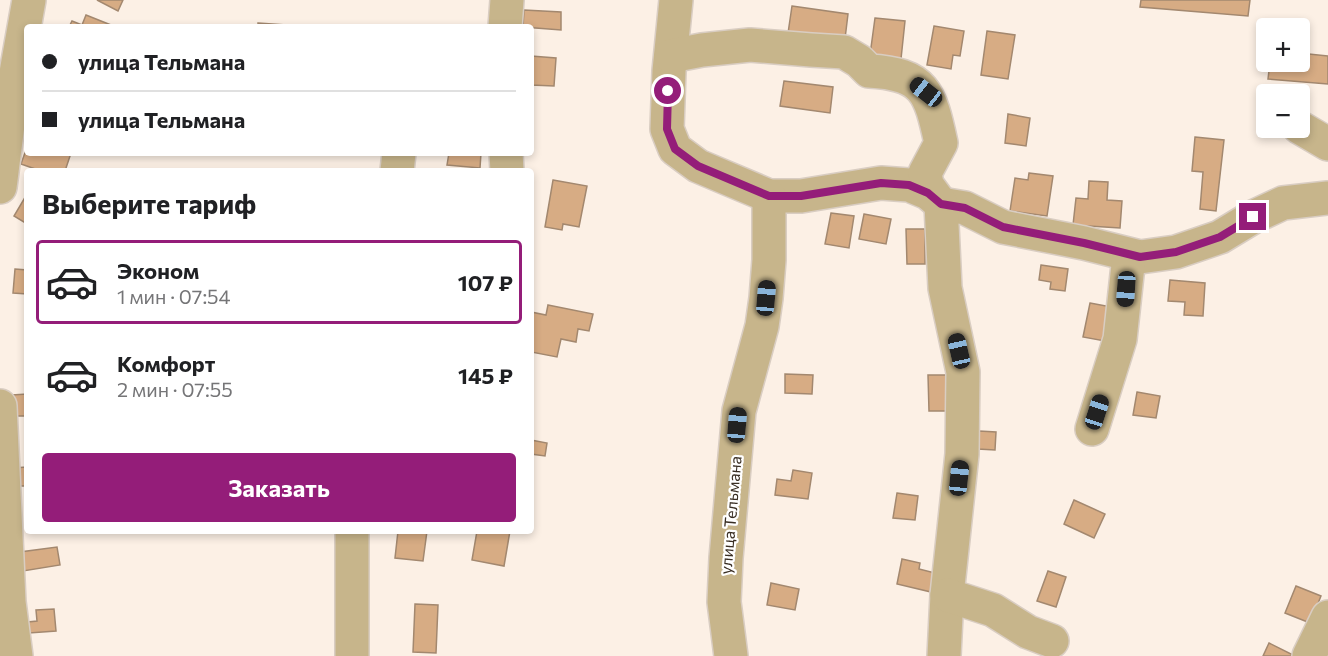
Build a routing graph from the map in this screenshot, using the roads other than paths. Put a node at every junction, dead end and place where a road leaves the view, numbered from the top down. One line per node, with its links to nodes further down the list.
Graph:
1 (29, 0): 4 (street)
2 (507, 0): 5 (street)
3 (676, 0): 7 (street)
4 (26, 24)
5 (505, 24)
6 (24, 38): 10 (street)
7 (671, 56): 11 (street); 13 (street)
8 (1310, 133): 9 (street)
9 (1328, 144)
10 (0, 187)
11 (769, 196): 13 (street); 23 (street, улица Тельмана)
12 (1328, 198): 14 (street)
13 (941, 204): 14 (street); 18 (street)
14 (1129, 256): 16 (street)
15 (0, 423): 21 (street)
16 (1092, 429)
17 (351, 534): 22 (street)
18 (947, 595): 20 (street); 24 (street)
19 (1328, 617): 25 (street)
20 (1052, 641)
21 (16, 656)
22 (352, 656)
23 (731, 656)
24 (944, 656)
25 (1309, 656)

